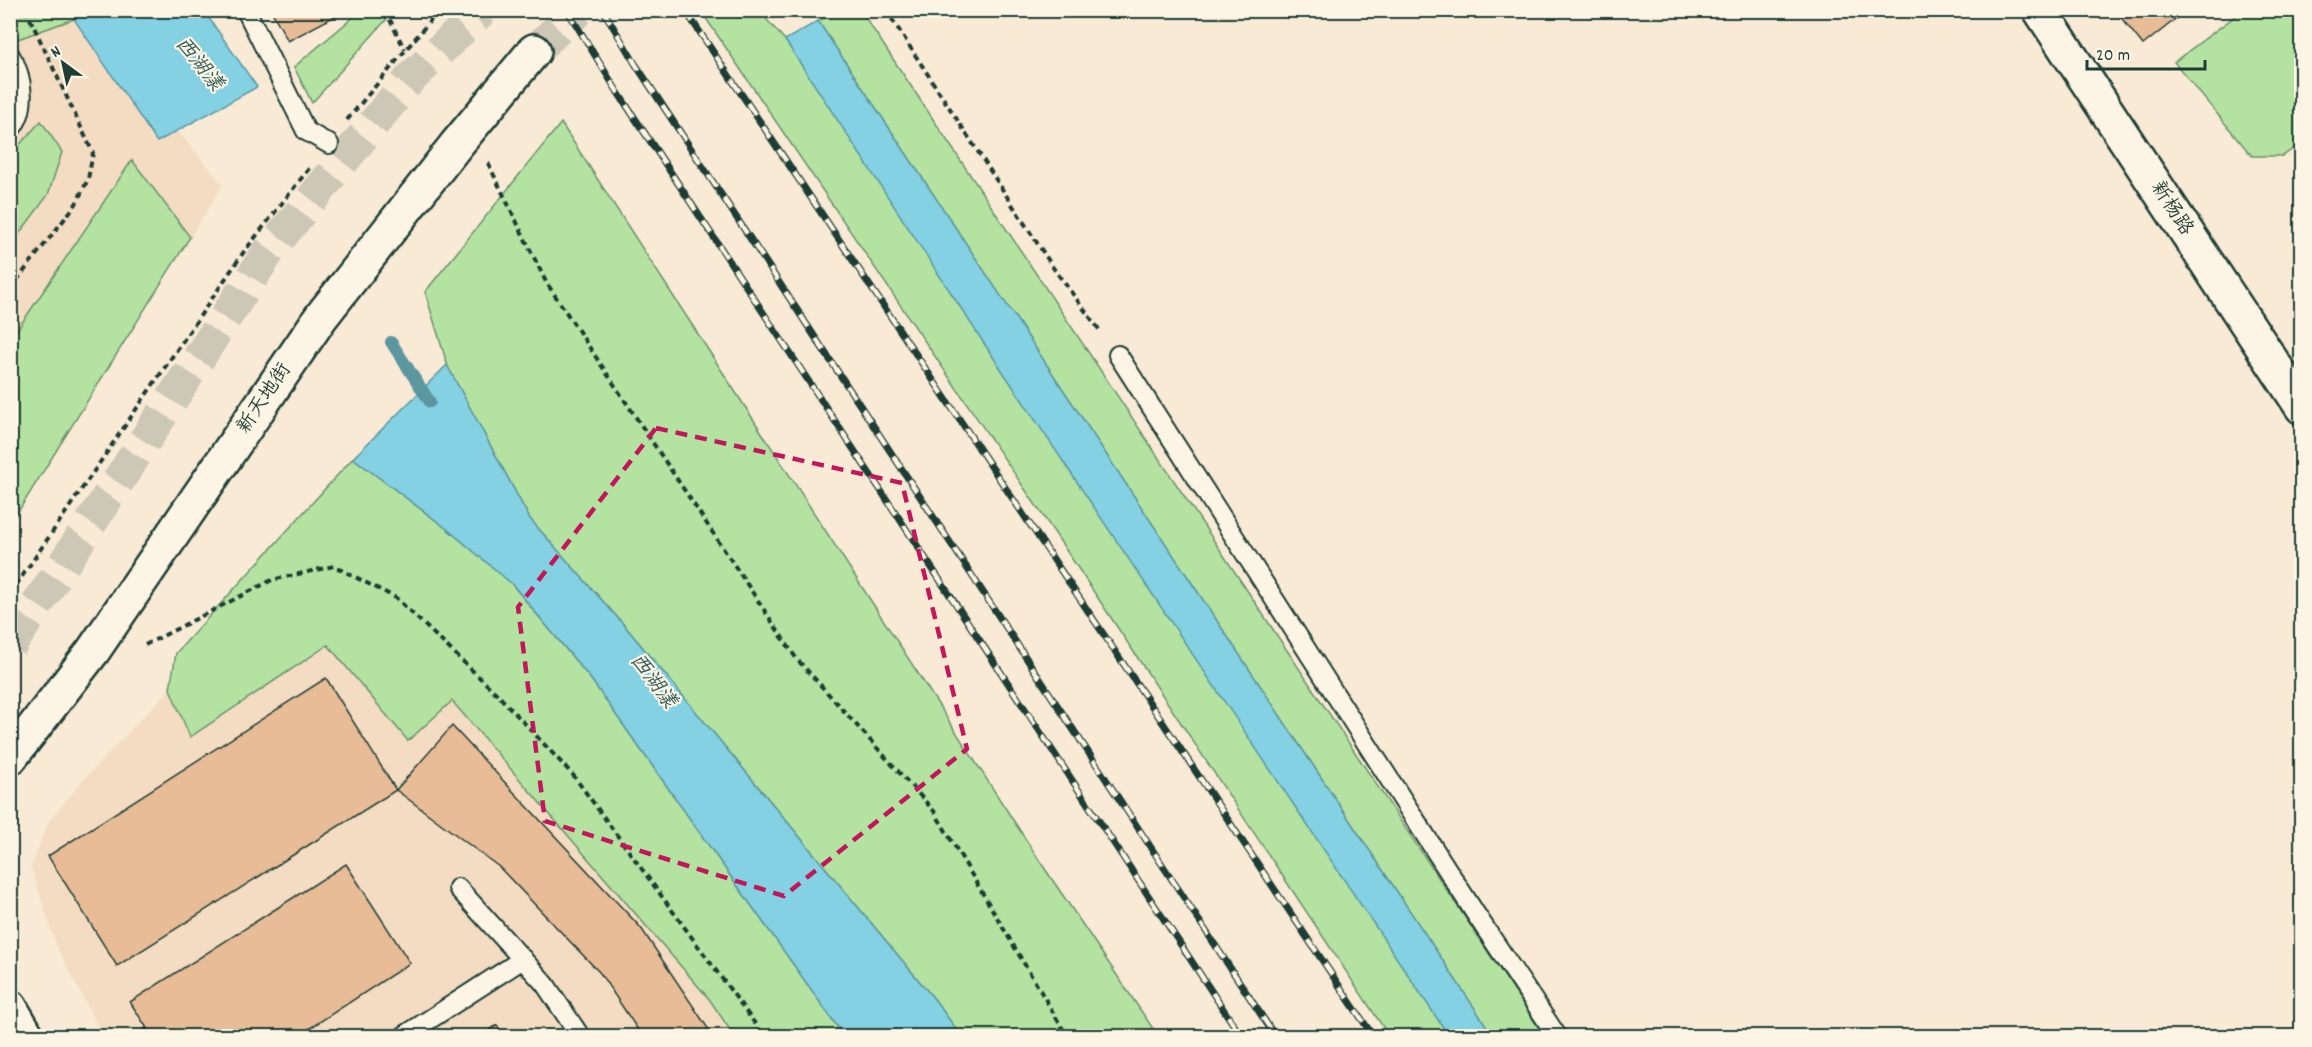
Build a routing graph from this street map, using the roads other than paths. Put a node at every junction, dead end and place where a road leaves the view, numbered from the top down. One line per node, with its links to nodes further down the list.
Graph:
1 (246, 10): 6 (lane)
2 (2040, 10): 8 (main road, 新杨路)
3 (534, 51): 9 (main road, 新天地街)
4 (10, 56): 5 (lane)
5 (10, 130)
6 (328, 144)
7 (1118, 355): 16 (lane)
8 (2301, 407)
9 (10, 758)
10 (458, 888): 11 (lane)
11 (523, 959): 14 (lane); 15 (lane)
12 (10, 1008): 13 (main road)
13 (27, 1036)
14 (404, 1036)
15 (580, 1036)
16 (1557, 1036)

